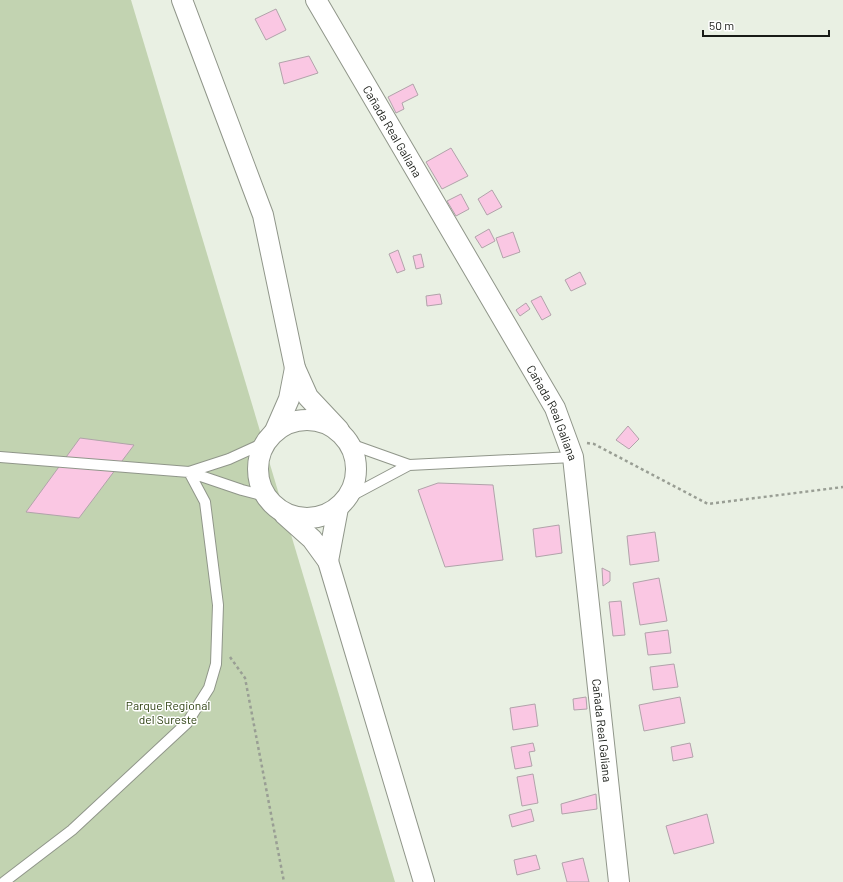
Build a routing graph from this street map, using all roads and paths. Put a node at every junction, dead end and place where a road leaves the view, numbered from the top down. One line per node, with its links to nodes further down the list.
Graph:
1 (316, 0): 6 (street, Cañada Real Galiana)
2 (183, 1): 3 (street)
3 (295, 368): 4 (street); 5 (street)
4 (270, 437): 5 (street); 9 (lane); 11 (street)
5 (344, 437): 8 (lane); 12 (street)
6 (570, 450): 8 (lane); 10 (path); 18 (street, Cañada Real Galiana)
7 (0, 457): 9 (lane)
8 (409, 465): 12 (lane)
9 (189, 472): 11 (lane); 14 (lane)
10 (843, 486)
11 (271, 502): 12 (street); 13 (street)
12 (343, 502): 13 (street)
13 (328, 561): 17 (street)
14 (217, 638): 15 (lane); 16 (path)
15 (4, 882)
16 (284, 882)
17 (424, 882)
18 (619, 882)

